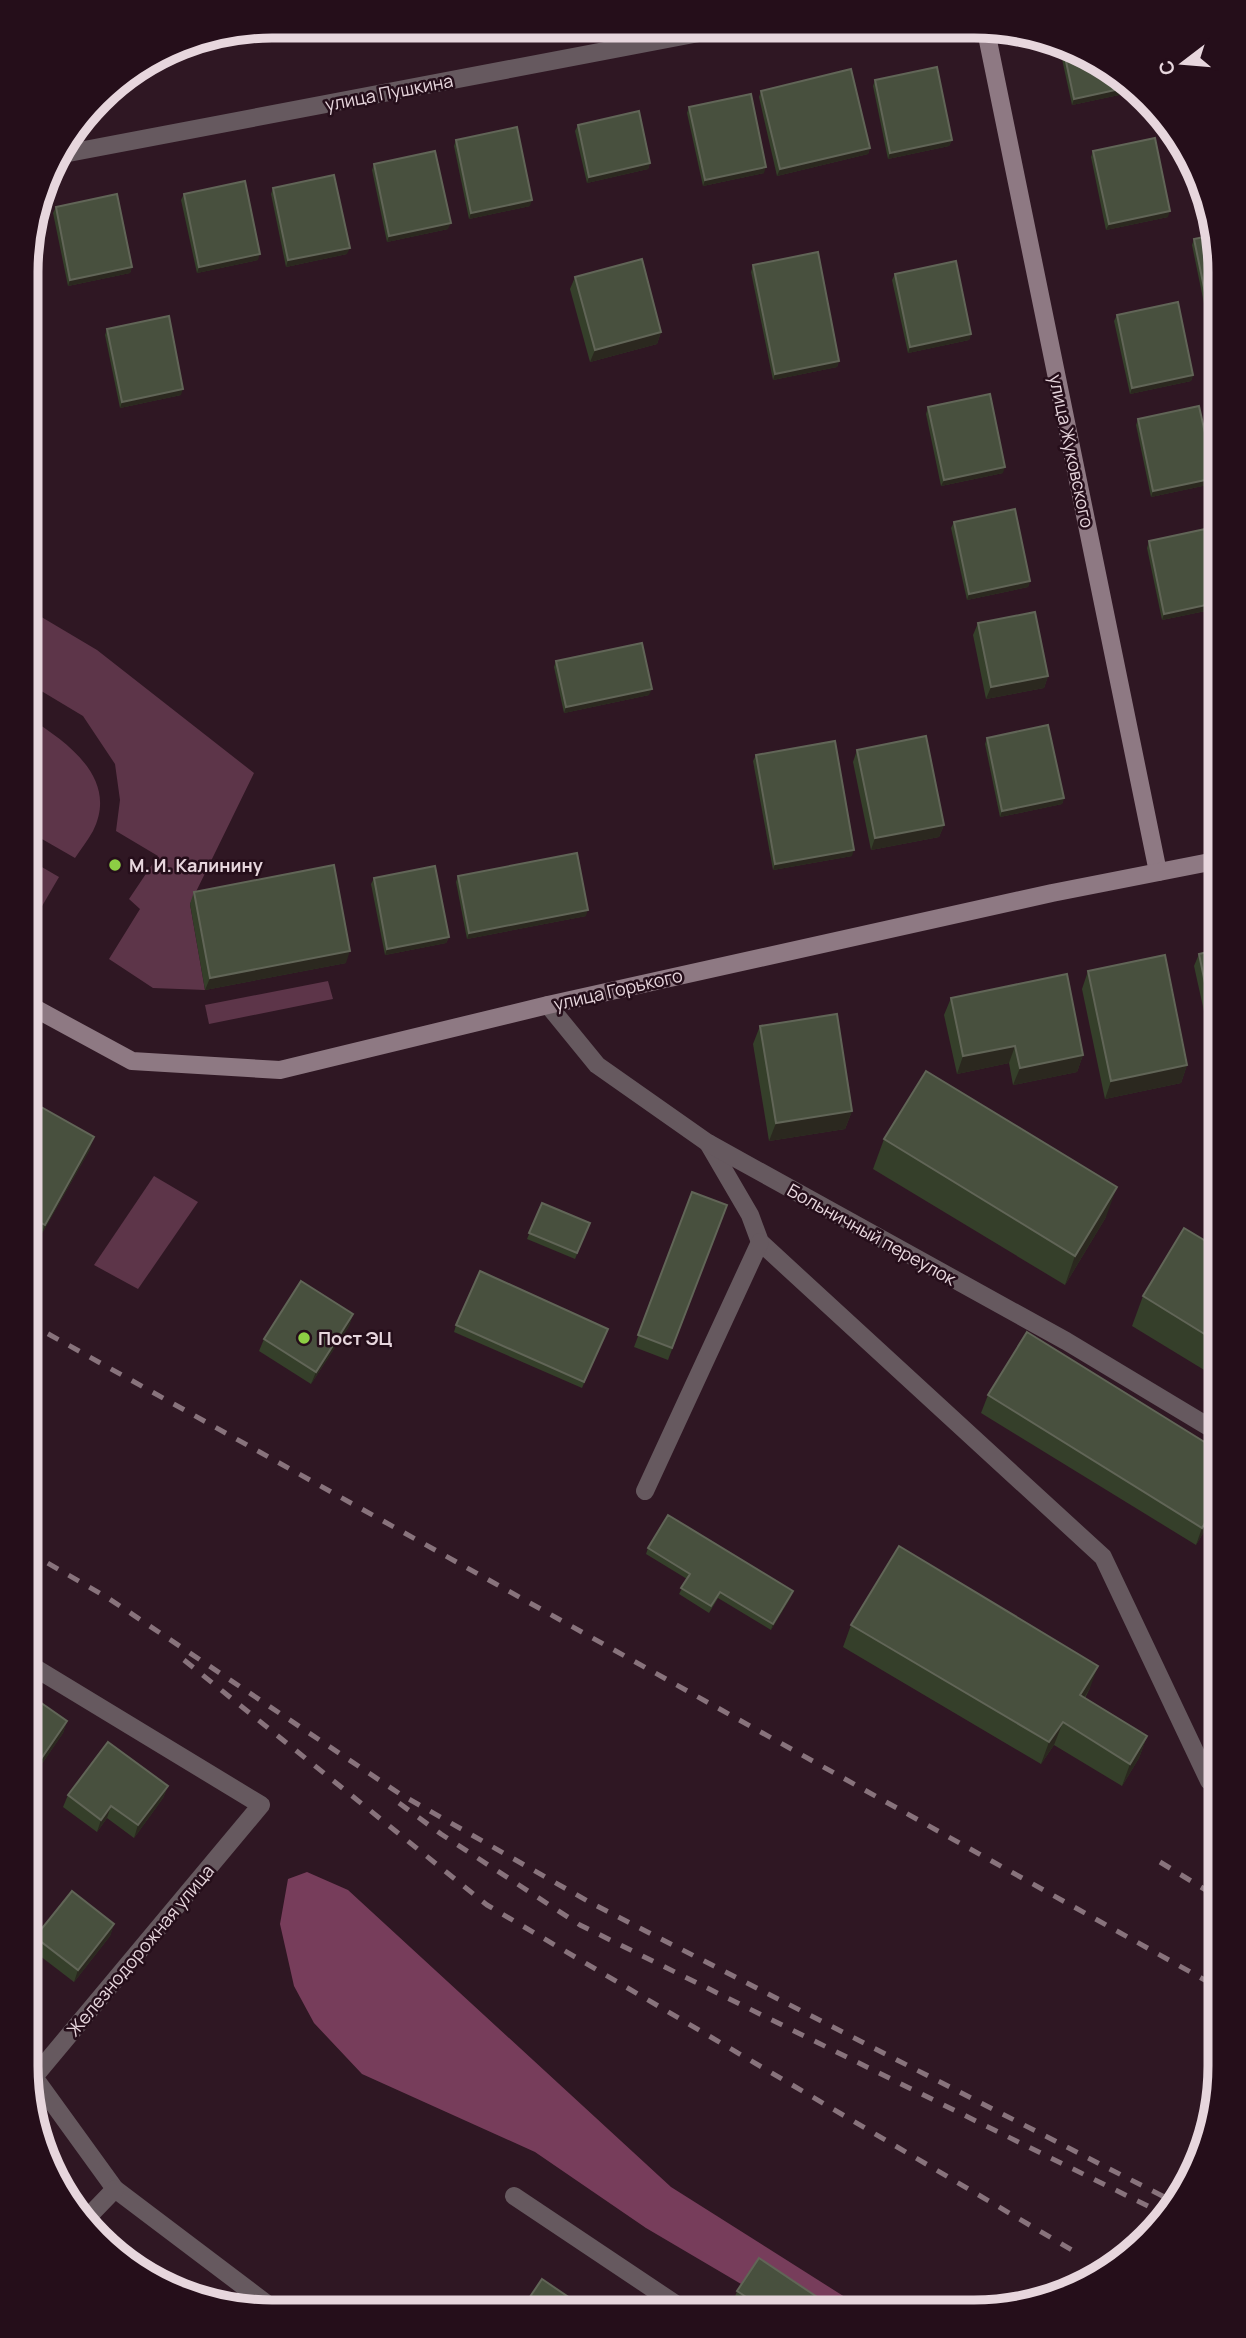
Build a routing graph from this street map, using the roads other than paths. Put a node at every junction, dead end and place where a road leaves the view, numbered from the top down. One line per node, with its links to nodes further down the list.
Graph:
1 (670, 38): 3 (street, улица Пушкина)
2 (988, 39): 5 (street, улица Жуковского)
3 (72, 152)
4 (1208, 862): 5 (street, улица Горького)
5 (1158, 872): 6 (street, улица Горького)
6 (548, 1005): 7 (street, улица Горького); 8 (street, Больничный переулок)
7 (38, 1010)
8 (708, 1143): 9 (street); 10 (street, Больничный переулок)
9 (760, 1242): 11 (street); 13 (street)
10 (1207, 1426)
11 (645, 1491)
12 (38, 1670): 14 (street, Железнодорожная улица)
13 (1207, 1777)
14 (38, 2072)
15 (39, 2085): 16 (street, Железнодорожная улица)
16 (115, 2189): 18 (street); 19 (street, Железнодорожная улица)
17 (514, 2196): 20 (street)
18 (92, 2213)
19 (260, 2299)
20 (670, 2300)

